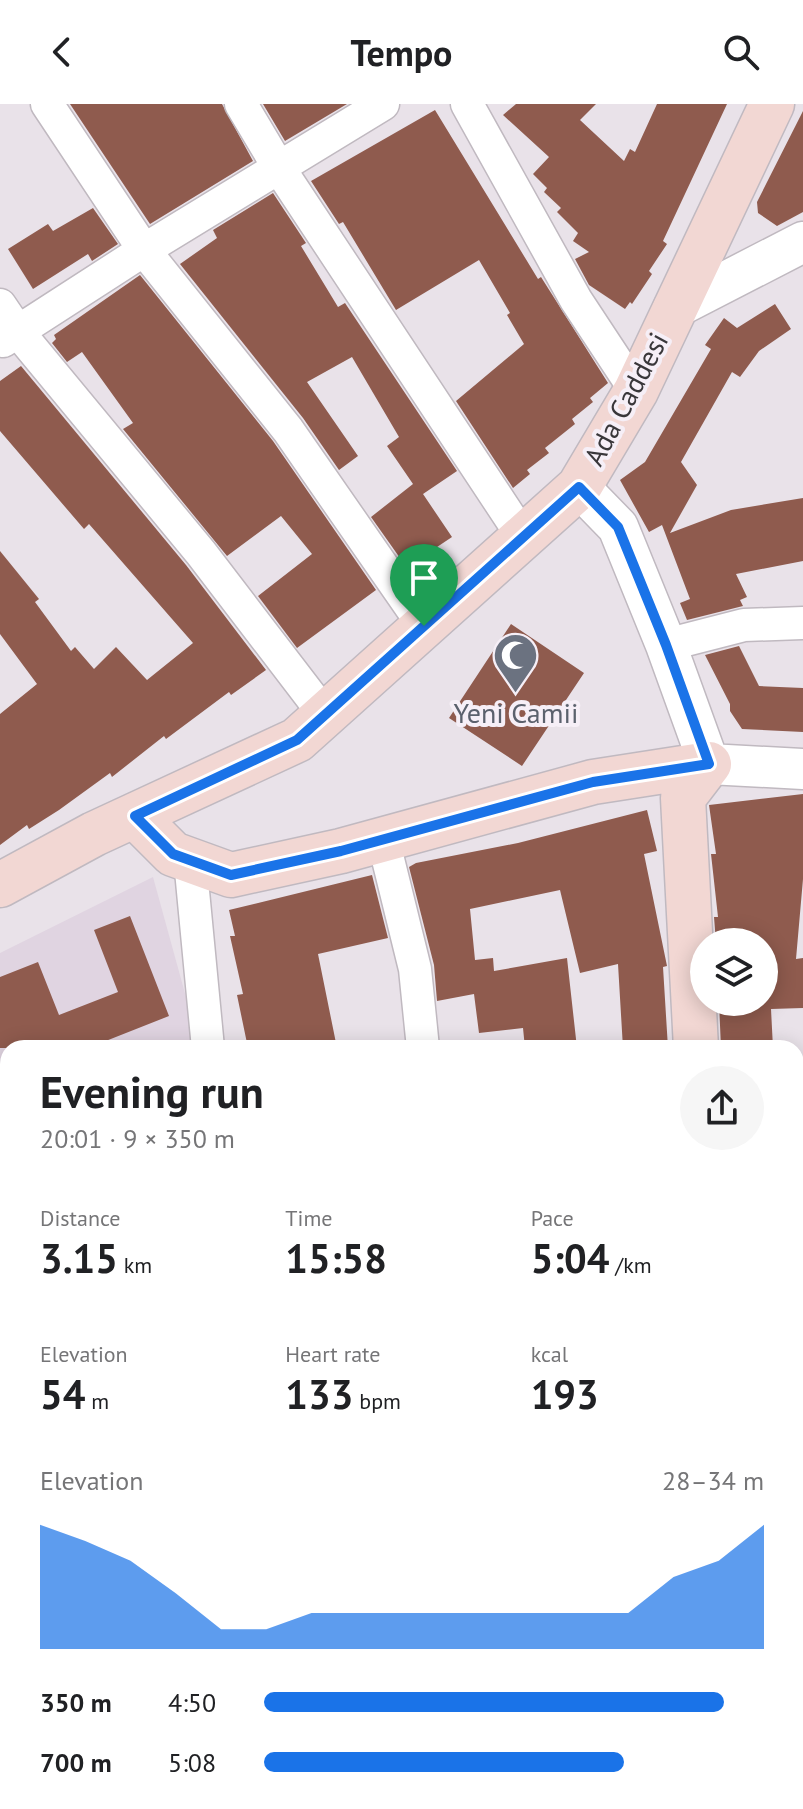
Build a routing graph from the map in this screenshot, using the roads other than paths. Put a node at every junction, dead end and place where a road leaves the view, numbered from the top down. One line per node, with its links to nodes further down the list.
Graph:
1 (47, 104): 8 (street)
2 (241, 104): 6 (street)
3 (383, 104): 6 (street)
4 (467, 104): 12 (street)
5 (772, 104): 10 (main road, Ada Caddesi)
6 (279, 168): 8 (street); 14 (street)
7 (803, 242): 10 (street)
8 (144, 250): 11 (street); 16 (street)
9 (0, 305): 11 (street)
10 (673, 309): 12 (main road, Ada Caddesi)
11 (10, 338): 18 (street)
12 (636, 391): 13 (main road, Ada Caddesi)
13 (579, 487): 14 (main road, Ada Caddesi); 17 (street)
14 (523, 537): 16 (main road, Ada Caddesi)
15 (803, 623): 17 (street)
16 (424, 626): 18 (main road, Ada Caddesi)
17 (666, 645): 19 (street)
18 (325, 715): 21 (main road, Ada Caddesi)
19 (709, 764): 20 (street); 22 (main road); 27 (main road)
20 (803, 769)
21 (135, 816): 23 (main road); 24 (main road, Ada Caddesi)
22 (383, 839): 23 (main road); 26 (street)
23 (190, 860): 25 (street)
24 (0, 885)
25 (207, 1040)
26 (422, 1040)
27 (696, 1040)

